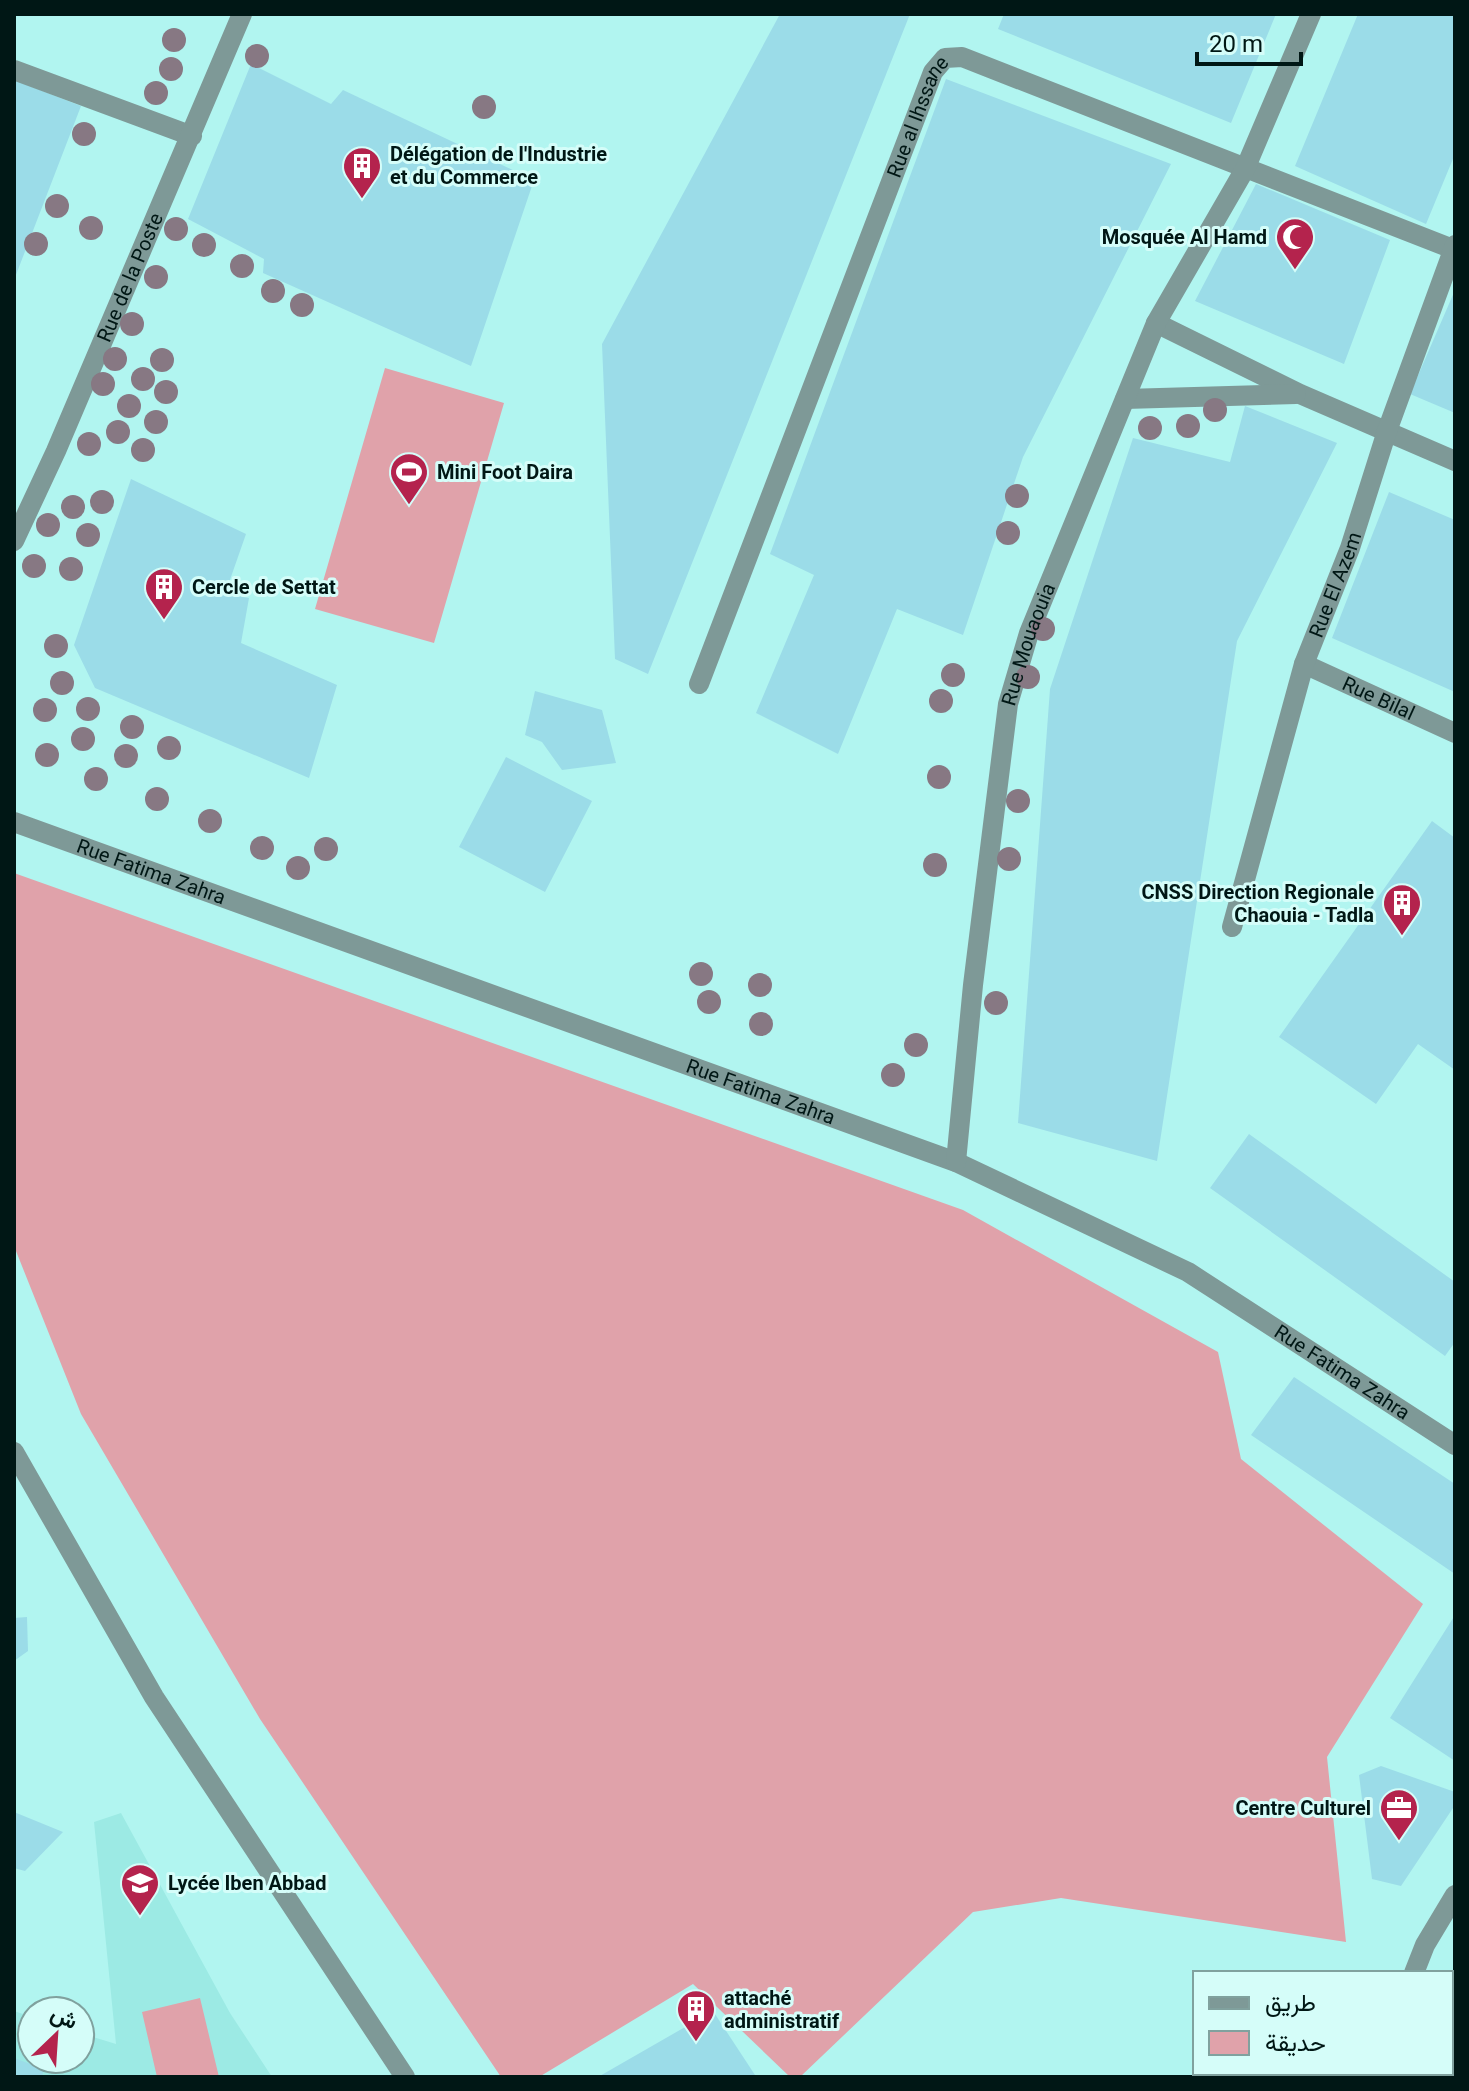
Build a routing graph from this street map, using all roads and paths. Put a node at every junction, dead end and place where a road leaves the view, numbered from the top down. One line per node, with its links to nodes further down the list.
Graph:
1 (242, 14): 4 (street, Rue de la Poste)
2 (1311, 14): 5 (street, Rue Mouaouia)
3 (14, 70): 4 (street)
4 (192, 136): 12 (street, Rue de la Poste)
5 (1245, 169): 6 (street, Rue al Ihssane); 7 (street, Rue Mouaouia); 14 (street, Rue al Ihssane)
6 (1454, 247): 10 (street, Rue El Azem)
7 (1156, 323): 8 (street); 9 (street, Rue Mouaouia)
8 (1300, 394): 9 (street); 10 (street)
9 (1125, 399): 18 (street, Rue Mouaouia)
10 (1387, 431): 11 (street); 13 (street, Rue El Azem)
11 (1455, 461)
12 (14, 541)
13 (1304, 664): 15 (street, Rue Bilal); 17 (street, Rue El Azem)
14 (699, 684)
15 (1455, 733)
16 (17, 825): 18 (street, Rue Fatima Zahra)
17 (1232, 927)
18 (956, 1162): 19 (street, Rue Fatima Zahra)
19 (1455, 1445)
20 (14, 1452): 23 (street)
21 (1455, 1895): 22 (street)
22 (1415, 1971)
23 (405, 2077)

